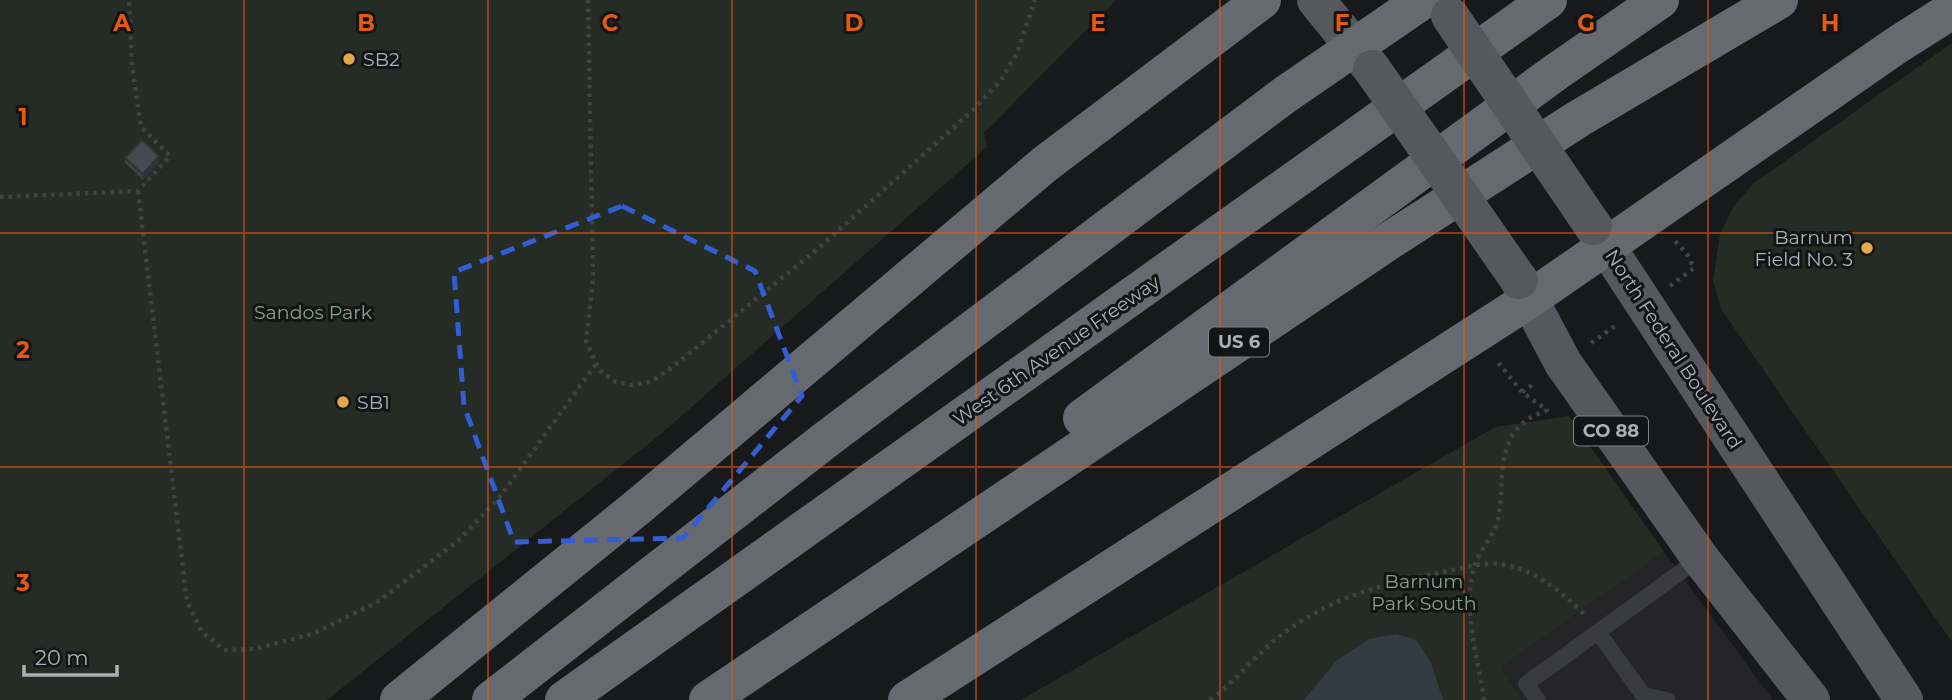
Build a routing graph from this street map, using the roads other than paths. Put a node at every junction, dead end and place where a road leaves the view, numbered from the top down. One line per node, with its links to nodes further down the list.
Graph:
1 (1262, 0): 17 (highway)
2 (1316, 0): 11 (main road, CO 88)
3 (1423, 0): 11 (highway)
4 (1442, 0): 12 (main road, North Federal Boulevard, bridge)
5 (1548, 0): 19 (highway, West 6th Avenue Freeway)
6 (1660, 0): 20 (highway)
7 (1779, 0): 21 (highway, US 6)
8 (1949, 0): 10 (highway)
9 (1952, 10): 10 (highway)
10 (1897, 45): 12 (highway)
11 (1354, 47): 13 (main road, CO 88, bridge); 18 (highway)
12 (1600, 236): 13 (highway); 26 (main road, North Federal Boulevard)
13 (1524, 289): 14 (main road, CO 88); 22 (highway)
14 (1700, 558): 15 (lane); 25 (main road, CO 88)
15 (1598, 632): 16 (lane); 23 (lane)
16 (1641, 698): 24 (lane)
17 (399, 700)
18 (491, 700)
19 (564, 700)
20 (696, 700)
21 (708, 700)
22 (907, 700)
23 (1538, 700)
24 (1667, 700)
25 (1811, 700)
26 (1904, 700)

